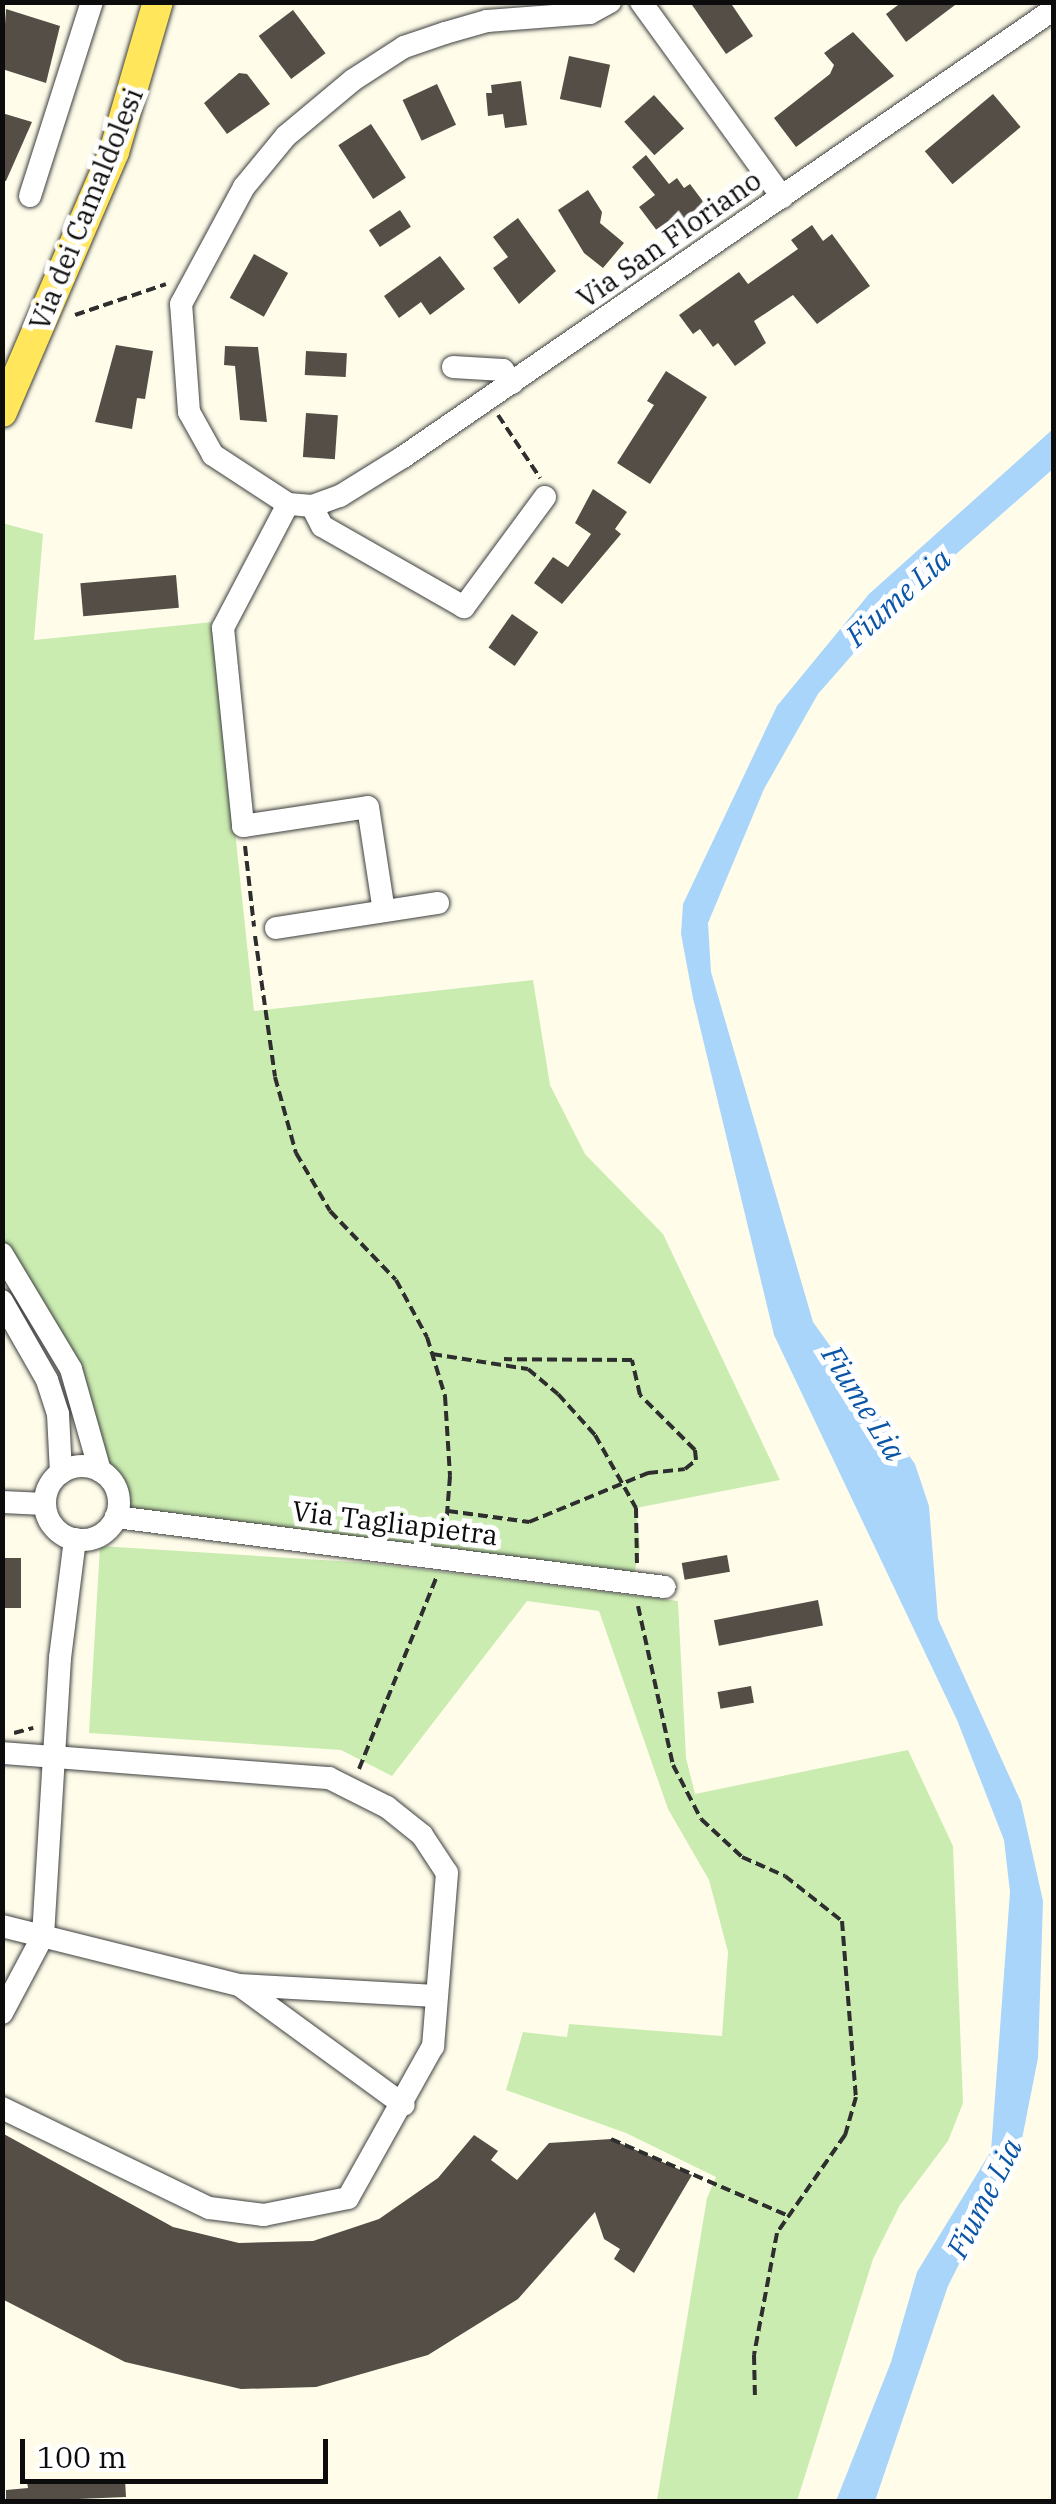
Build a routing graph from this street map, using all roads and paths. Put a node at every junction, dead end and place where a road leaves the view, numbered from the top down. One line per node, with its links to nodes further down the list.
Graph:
1 (92, 2): 7 (street)
2 (158, 2): 14 (main road, Via dei Camaldolesi)
3 (610, 2): 5 (street)
4 (641, 2): 8 (street)
5 (565, 8): 16 (street)
6 (1054, 9): 8 (street, Via San Floriano)
7 (30, 196)
8 (782, 197): 12 (street, Via San Floriano)
9 (175, 274): 10 (path)
10 (75, 315)
11 (453, 367): 12 (street)
12 (512, 384): 13 (street, Via San Floriano)
13 (488, 400): 15 (path); 17 (street, Via San Floriano)
14 (2, 412)
15 (545, 497): 17 (street)
16 (288, 504): 17 (street); 18 (street)
17 (312, 506)
18 (243, 826): 20 (street); 24 (path)
19 (438, 903): 20 (street)
20 (384, 911): 21 (street)
21 (276, 928)
22 (2, 1254): 26 (street)
23 (2, 1300): 27 (street)
24 (432, 1354): 25 (path); 31 (path)
25 (495, 1359): 28 (path); 28 (path)
26 (100, 1471): 27 (street); 32 (street)
27 (61, 1473): 30 (street)
28 (624, 1484): 31 (path); 35 (path)
29 (2, 1502): 30 (street)
30 (46, 1504): 33 (street)
31 (448, 1510): 34 (path)
32 (116, 1517): 33 (street); 34 (street, Via Tagliapietra)
33 (76, 1539): 38 (street)
34 (443, 1559): 35 (street, Via Tagliapietra); 39 (path)
35 (632, 1583): 36 (street, Via Tagliapietra); 48 (path)
36 (665, 1587)
37 (2, 1753): 38 (street)
38 (55, 1757): 39 (street); 41 (street)
39 (352, 1787): 43 (street)
40 (2, 1926): 41 (street)
41 (43, 1936): 42 (street); 44 (street)
42 (239, 1986): 43 (street); 45 (street)
43 (436, 1996): 45 (street)
44 (2, 2013)
45 (404, 2105): 46 (street)
46 (2, 2108)
47 (611, 2139): 48 (path)
48 (788, 2216): 49 (path)
49 (756, 2398)

